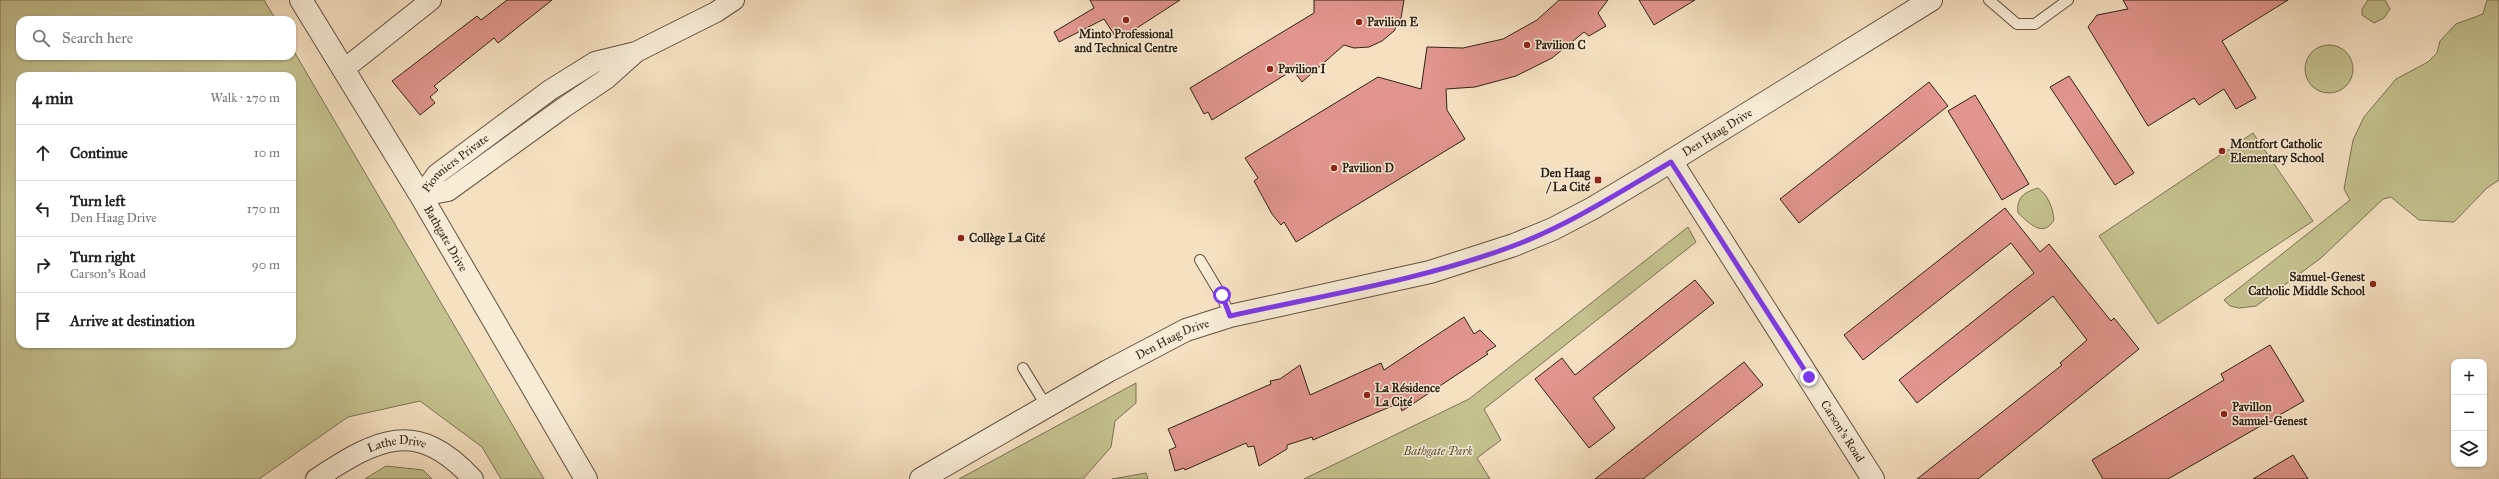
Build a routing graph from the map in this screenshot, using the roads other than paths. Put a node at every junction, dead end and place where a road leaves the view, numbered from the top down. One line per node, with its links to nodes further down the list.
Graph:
1 (301, 0): 7 (street, Bathgate Drive)
2 (431, 0): 7 (street)
3 (734, 0): 9 (street, Pionniers Private)
4 (1931, 0): 8 (street, Den Haag Drive)
5 (1989, 0): 6 (lane)
6 (2068, 0)
7 (343, 70): 9 (street, Bathgate Drive)
8 (1671, 162): 11 (street, Den Haag Drive); 18 (street, Carson's Road)
9 (420, 196): 16 (street, Bathgate Drive)
10 (1200, 260): 11 (lane)
11 (1230, 316): 13 (street, Den Haag Drive)
12 (1023, 368): 13 (lane)
13 (1047, 407): 17 (street, Den Haag Drive)
14 (316, 479): 15 (street, Lathe Drive)
15 (473, 479)
16 (586, 479)
17 (921, 479)
18 (1873, 479)

